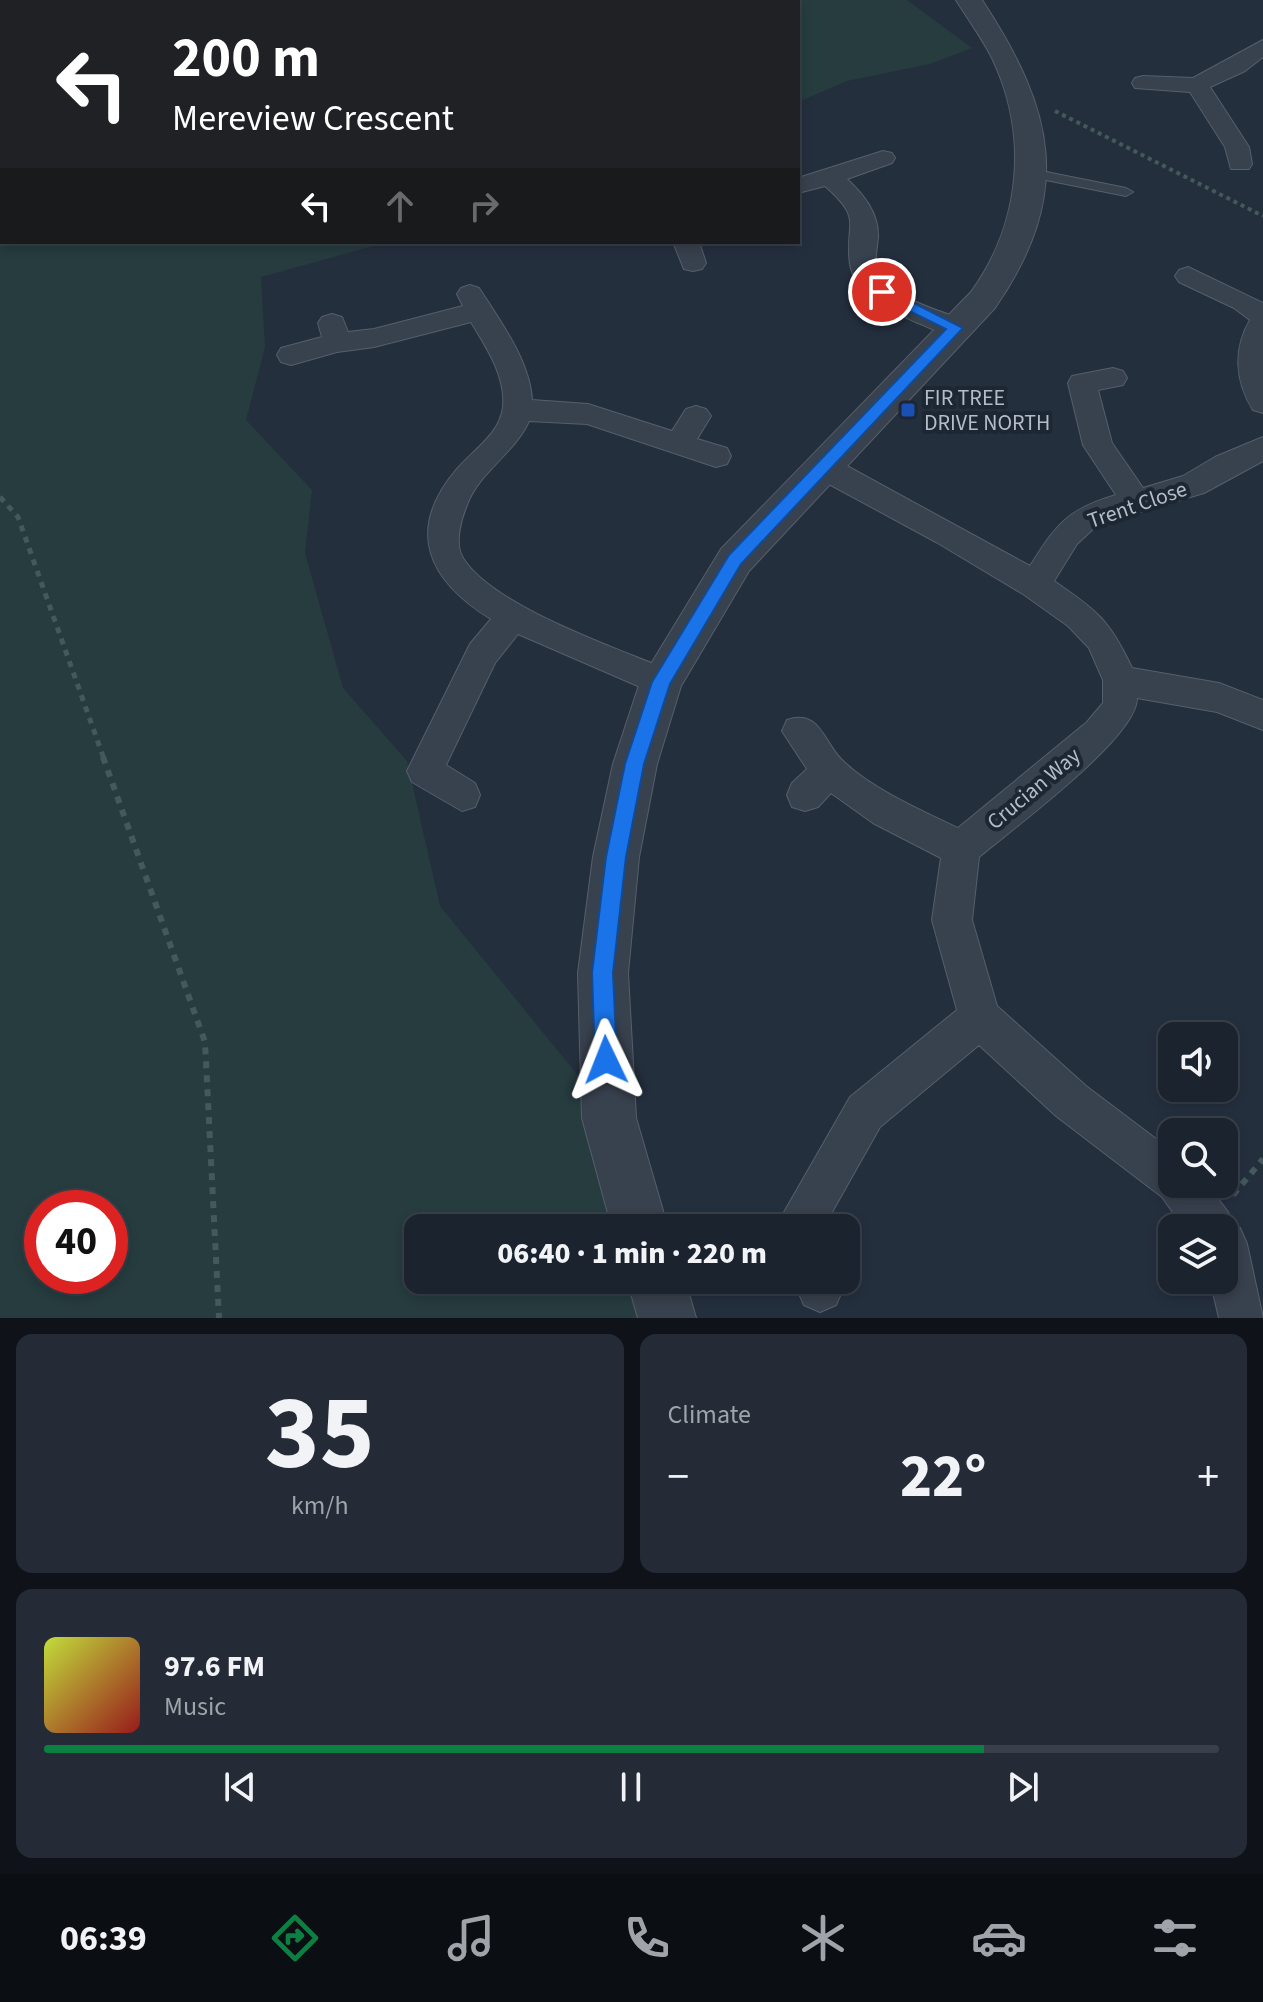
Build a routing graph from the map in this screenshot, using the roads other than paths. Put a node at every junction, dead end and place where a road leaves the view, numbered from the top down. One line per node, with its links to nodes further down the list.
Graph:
1 (969, 0): 7 (street)
2 (1263, 47): 4 (street)
3 (1143, 83): 4 (street)
4 (1197, 85): 5 (street)
5 (1263, 148)
6 (883, 158): 8 (street)
7 (1031, 173): 10 (lane); 13 (street)
8 (829, 177): 9 (street); 13 (street)
9 (800, 185)
10 (1126, 192)
11 (1178, 273): 12 (street)
12 (1263, 318): 16 (street)
13 (956, 328): 22 (street)
14 (291, 355): 17 (street)
15 (1113, 378): 23 (street)
16 (1263, 403)
17 (518, 410): 19 (street); 25 (street)
18 (696, 416): 19 (street)
19 (679, 444): 21 (street)
20 (1263, 448): 23 (street, Trent Close)
21 (716, 456)
22 (825, 468): 24 (street); 27 (street)
23 (1136, 501): 24 (street, Trent Close)
24 (1035, 585): 26 (street)
25 (513, 617): 27 (street); 30 (street)
26 (1120, 680): 28 (street); 31 (street, Crucian Way)
27 (661, 682): 34 (street)
28 (1263, 715)
29 (800, 731): 31 (street)
30 (462, 795)
31 (961, 849): 32 (street)
32 (980, 1018): 33 (street); 35 (street)
33 (1158, 1168)
34 (636, 1214)
35 (806, 1214)
36 (660, 1294): 38 (street)
37 (1236, 1294): 39 (street)
38 (667, 1318)
39 (1242, 1318)

